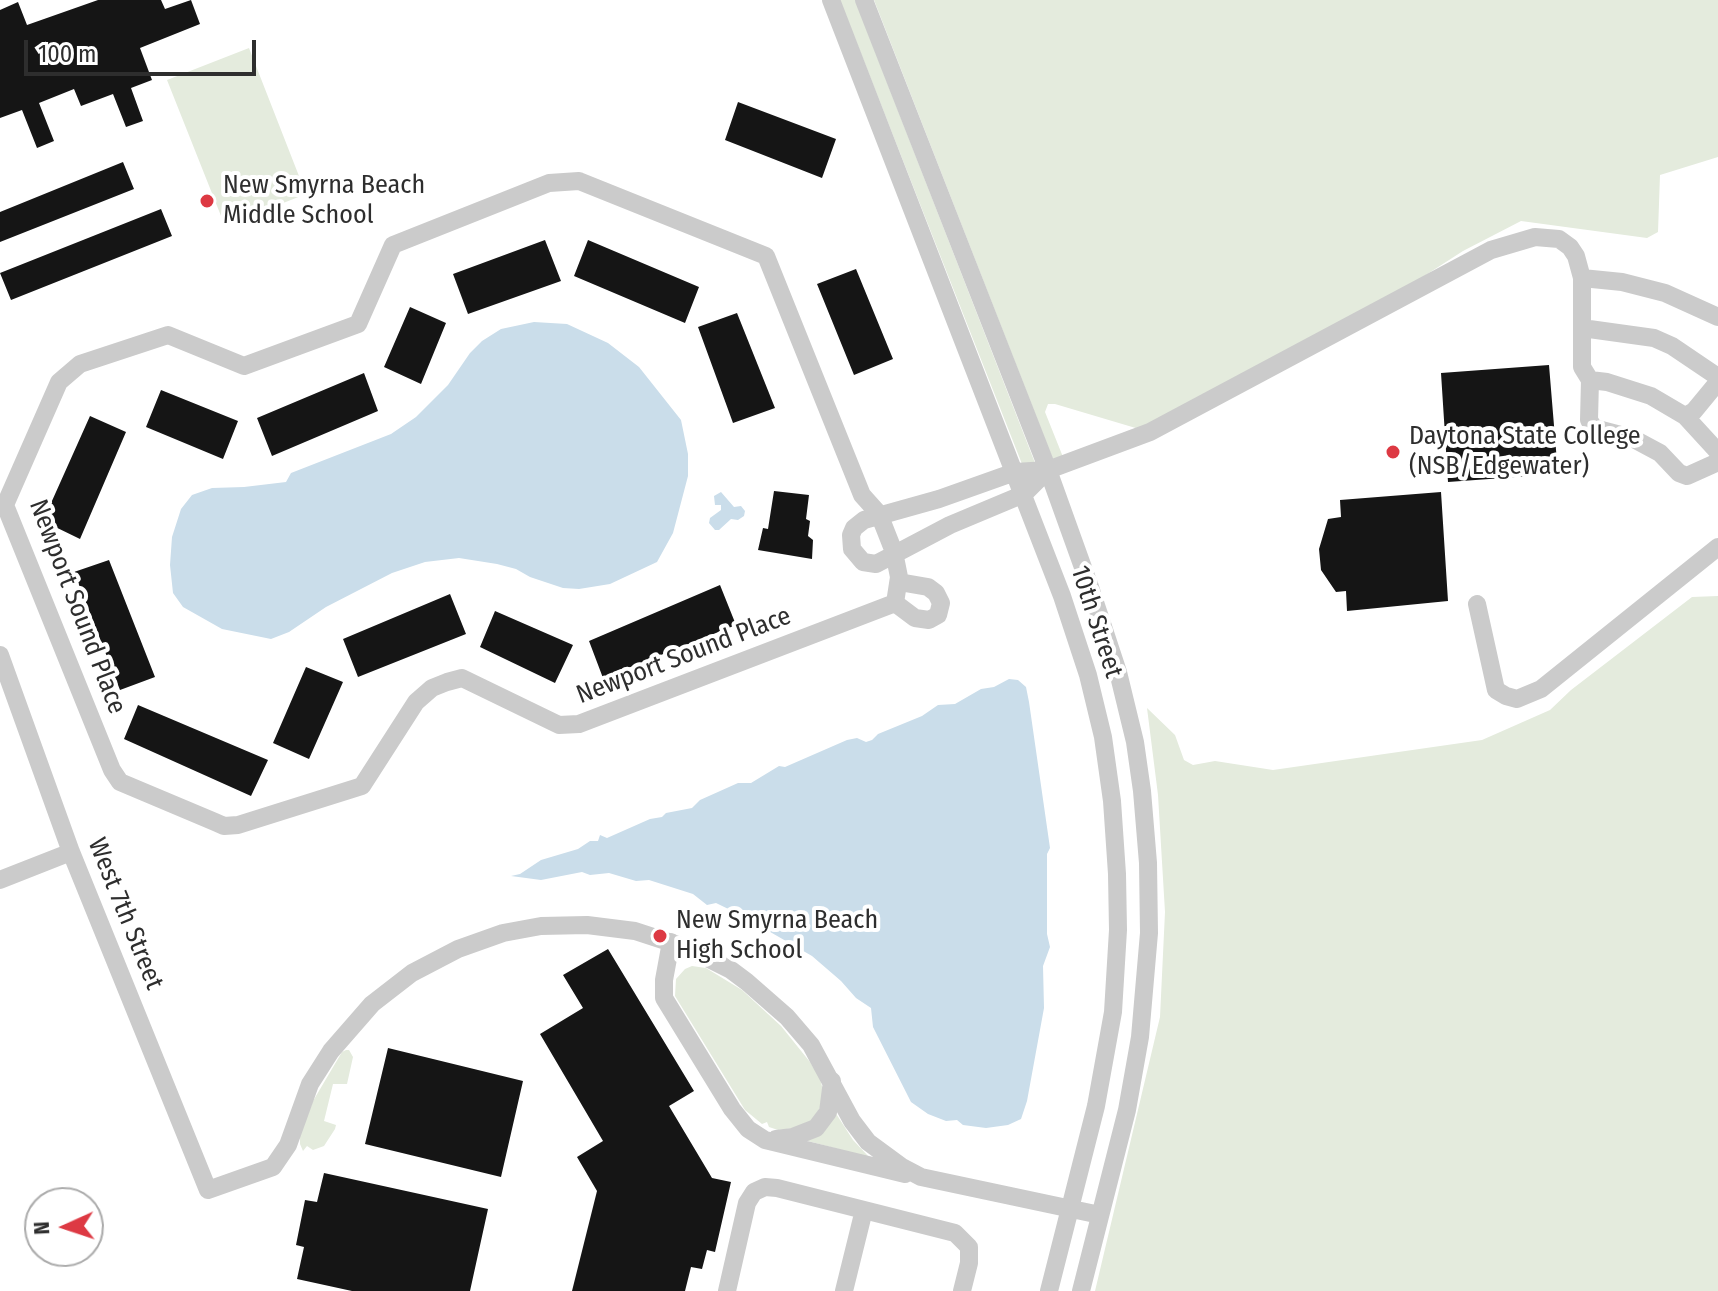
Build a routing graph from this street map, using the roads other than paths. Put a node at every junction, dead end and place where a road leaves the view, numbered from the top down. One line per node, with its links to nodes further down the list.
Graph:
1 (831, 0): 12 (street, 10th Street)
2 (864, 0): 11 (street, 10th Street)
3 (1582, 278): 4 (street); 5 (street); 11 (street)
4 (1718, 317)
5 (1582, 328): 6 (street); 7 (street)
6 (1590, 380): 8 (street); 10 (street)
7 (1718, 380): 8 (street)
8 (1685, 416): 9 (street)
9 (1718, 452)
10 (1718, 462)
11 (1048, 470): 12 (street); 13 (street); 32 (street, 10th Street)
12 (1015, 472): 13 (street, 10th Street); 14 (street)
13 (1024, 494): 16 (street); 30 (street, 10th Street)
14 (939, 499): 15 (street); 16 (street)
15 (879, 514): 18 (street, Newport Sound Place); 18 (street); 20 (street, Newport Sound Place)
16 (950, 525): 18 (street)
17 (1718, 547): 21 (street)
18 (894, 552): 19 (street, Newport Sound Place)
19 (899, 582): 20 (street, Newport Sound Place); 20 (street)
20 (895, 603)
21 (1477, 604)
22 (0, 655): 23 (street, West 7th Street)
23 (8, 701): 24 (street, West 7th Street)
24 (71, 852): 25 (street); 26 (street, West 7th Street)
25 (0, 880)
26 (671, 942): 27 (street); 28 (street)
27 (832, 1081): 28 (street); 29 (street)
28 (765, 1140): 29 (street)
29 (921, 1177): 30 (street)
30 (1069, 1208): 32 (street); 36 (street, 10th Street)
31 (864, 1210): 33 (street); 34 (street); 35 (street)
32 (1100, 1215): 37 (street, 10th Street)
33 (727, 1291)
34 (844, 1291)
35 (962, 1291)
36 (1049, 1291)
37 (1081, 1291)

